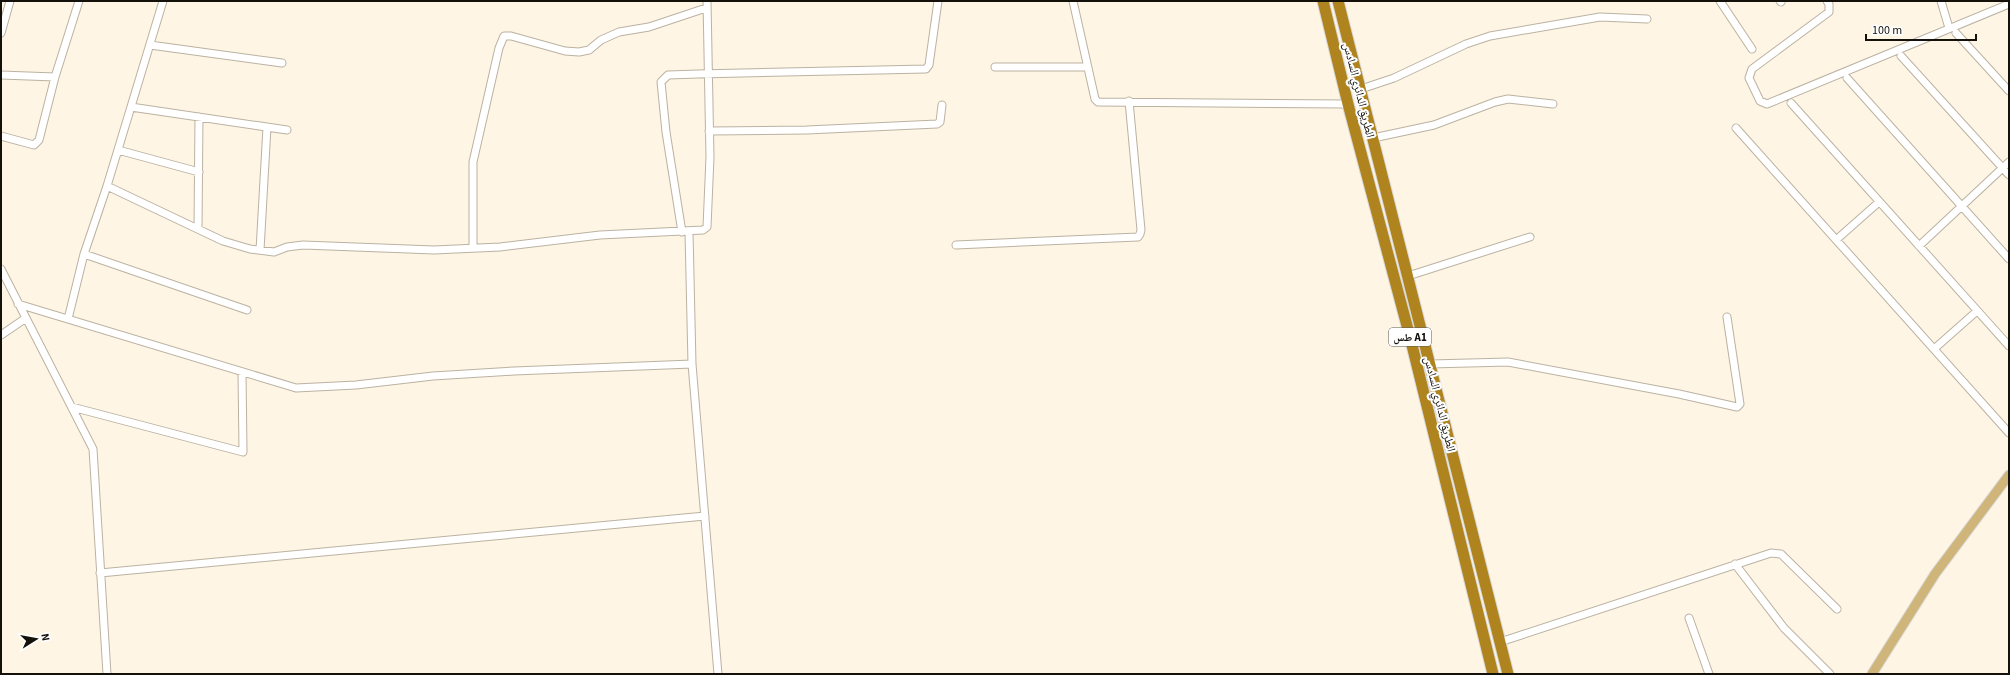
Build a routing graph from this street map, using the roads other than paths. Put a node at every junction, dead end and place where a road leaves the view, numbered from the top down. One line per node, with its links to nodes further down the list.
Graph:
1 (10, 1): 15 (street)
2 (79, 1): 26 (street)
3 (163, 1): 17 (street)
4 (938, 1): 25 (street)
5 (1073, 1): 22 (street)
6 (1323, 1): 27 (highway, الطريق الدائري السادس / طس A1)
7 (1338, 1): 23 (highway, الطريق الدائري السادس / طس A1)
8 (1720, 1): 18 (street)
9 (1827, 1): 14 (street)
10 (1941, 1): 14 (street)
11 (2009, 4): 14 (street)
12 (707, 5): 25 (street); 58 (street)
13 (1647, 19): 29 (street)
14 (1949, 28)
15 (1, 33)
16 (1956, 33): 30 (street)
17 (150, 44): 20 (street); 36 (street)
18 (1752, 49)
19 (1901, 56): 46 (street)
20 (282, 63)
21 (995, 67): 22 (street)
22 (1088, 67): 31 (street)
23 (1357, 73): 27 (highway); 29 (highway, الطريق الدائري السادس / طس A1)
24 (1, 75): 26 (street)
25 (708, 75): 41 (street); 53 (street)
26 (55, 77): 42 (street)
27 (1342, 77): 33 (highway, الطريق الدائري السادس / طس A1)
28 (1847, 78): 51 (street)
29 (1361, 89): 43 (highway, الطريق الدائري السادس / طس A1)
30 (2009, 91)
31 (1129, 102): 33 (street); 56 (street)
32 (1791, 103): 50 (street)
33 (1348, 104): 86 (highway, الطريق الدائري السادس / طس A1)
34 (1553, 104): 43 (street)
35 (942, 105): 41 (street)
36 (131, 107): 37 (street); 44 (street)
37 (199, 117): 38 (street); 47 (street)
38 (267, 128): 40 (street); 59 (street)
39 (1736, 128): 55 (street)
40 (286, 130)
41 (709, 131): 53 (street)
42 (1, 136)
43 (1373, 138): 63 (highway, الطريق الدائري السادس / طس A1)
44 (118, 150): 47 (street); 49 (street)
45 (2009, 162): 46 (street)
46 (2003, 168): 48 (street); 51 (street)
47 (199, 172): 52 (street)
48 (2009, 175)
49 (107, 186): 52 (street); 60 (street)
50 (1879, 202): 55 (street); 57 (street)
51 (1961, 205): 57 (street); 61 (street)
52 (198, 229): 59 (street)
53 (685, 232): 58 (street); 73 (street)
54 (1530, 237): 63 (street)
55 (1836, 240): 72 (street)
56 (956, 244)
57 (1919, 246): 66 (street)
58 (473, 248): 59 (street)
59 (260, 250)
60 (84, 254): 65 (street); 69 (street)
61 (2009, 259)
62 (1, 269): 64 (street)
63 (1408, 276): 74 (highway, الطريق الدائري السادس / طس A1)
64 (18, 304): 68 (street); 69 (street)
65 (247, 310)
66 (1977, 311): 71 (street); 72 (street)
67 (1727, 316): 74 (street)
68 (26, 318): 70 (street); 76 (street)
69 (68, 319): 75 (street)
70 (1, 336)
71 (2009, 346)
72 (1934, 349): 77 (street)
73 (692, 364): 75 (street); 79 (street)
74 (1430, 364): 84 (highway, الطريق الدائري السادس / طس A1)
75 (242, 372): 76 (street)
76 (72, 407): 81 (street)
77 (2009, 433)
78 (2009, 475): 87 (main road)
79 (705, 516): 81 (street); 89 (street)
80 (1735, 564): 82 (street); 84 (street); 91 (street)
81 (100, 573): 88 (street)
82 (1837, 609)
83 (1689, 618): 90 (street)
84 (1500, 642): 85 (highway, الطريق الدائري السادس / طس A1)
85 (1507, 670): 86 (highway)
86 (1493, 672)
87 (1874, 673)
88 (107, 674)
89 (718, 674)
90 (1709, 674)
91 (1830, 674)

